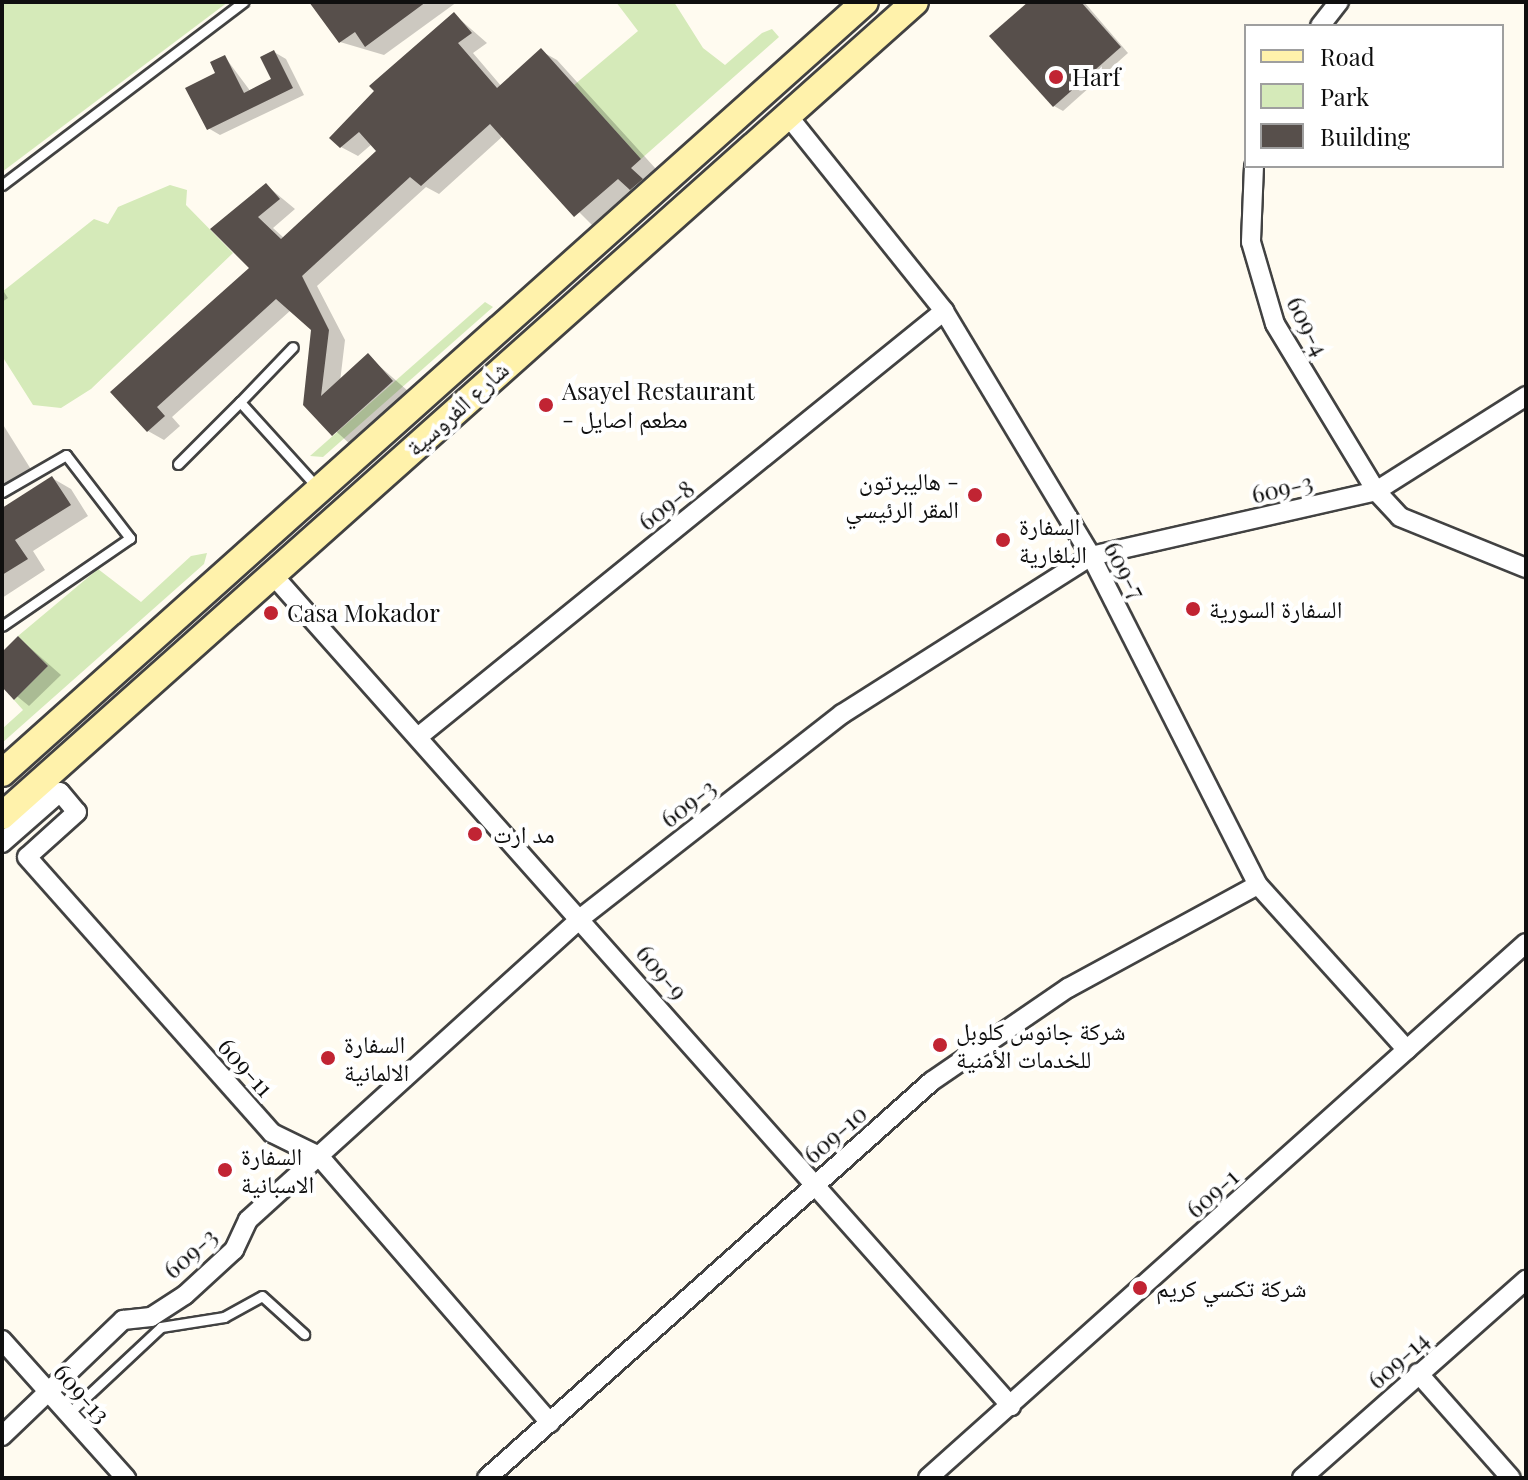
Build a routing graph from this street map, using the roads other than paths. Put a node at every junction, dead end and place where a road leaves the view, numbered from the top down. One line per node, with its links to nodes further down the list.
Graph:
1 (243, 2): 8 (lane)
2 (865, 2): 9 (street, شارع الفروسية)
3 (915, 2): 6 (street, شارع الفروسية)
4 (1339, 2): 5 (street)
5 (1322, 24)
6 (788, 116): 9 (street, شارع الفروسية); 10 (street, 609-7)
7 (1254, 168): 16 (street, 609-4)
8 (2, 185)
9 (548, 308): 15 (street, شارع الفروسية); 20 (street, شارع الفروسية)
10 (944, 311): 18 (street, 609-7); 22 (street, 609-8)
11 (293, 347): 13 (lane)
12 (1526, 396): 16 (street, 609-3)
13 (240, 402): 14 (lane); 15 (lane)
14 (178, 464)
15 (320, 491): 23 (street, شارع الفروسية)
16 (1376, 491): 18 (street, 609-3); 19 (street, 609-4)
17 (2, 492): 21 (lane)
18 (1091, 556): 26 (street, 609-7); 27 (street, 609-3)
19 (1526, 568)
20 (272, 574): 22 (street, 609-9); 24 (street, شارع الفروسية)
21 (2, 626)
22 (418, 737): 27 (street, 609-9)
23 (2, 773)
24 (2, 816)
25 (2, 843): 30 (street, 609-11)
26 (1258, 885): 29 (street, 609-7); 31 (street, 609-10)
27 (582, 917): 30 (street, 609-3); 31 (street, 609-9)
28 (1526, 943): 29 (street, 609-1)
29 (1407, 1050): 37 (street, 609-1)
30 (319, 1156): 36 (street, 609-3); 39 (street, 609-11)
31 (815, 1183): 37 (street, 609-9); 39 (street, 609-10)
32 (1526, 1280): 35 (street, 609-14)
33 (304, 1334): 38 (lane)
34 (2, 1340): 36 (street, 609-13)
35 (1418, 1373): 44 (street, 609-14); 45 (street)
36 (48, 1392): 38 (street, 609-13); 40 (street, 609-3)
37 (1011, 1406): 43 (street, 609-1)
38 (68, 1414): 41 (street, 609-13)
39 (550, 1423): 42 (street, 609-10)
40 (2, 1436)
41 (126, 1478)
42 (487, 1478)
43 (928, 1478)
44 (1302, 1478)
45 (1511, 1478)

